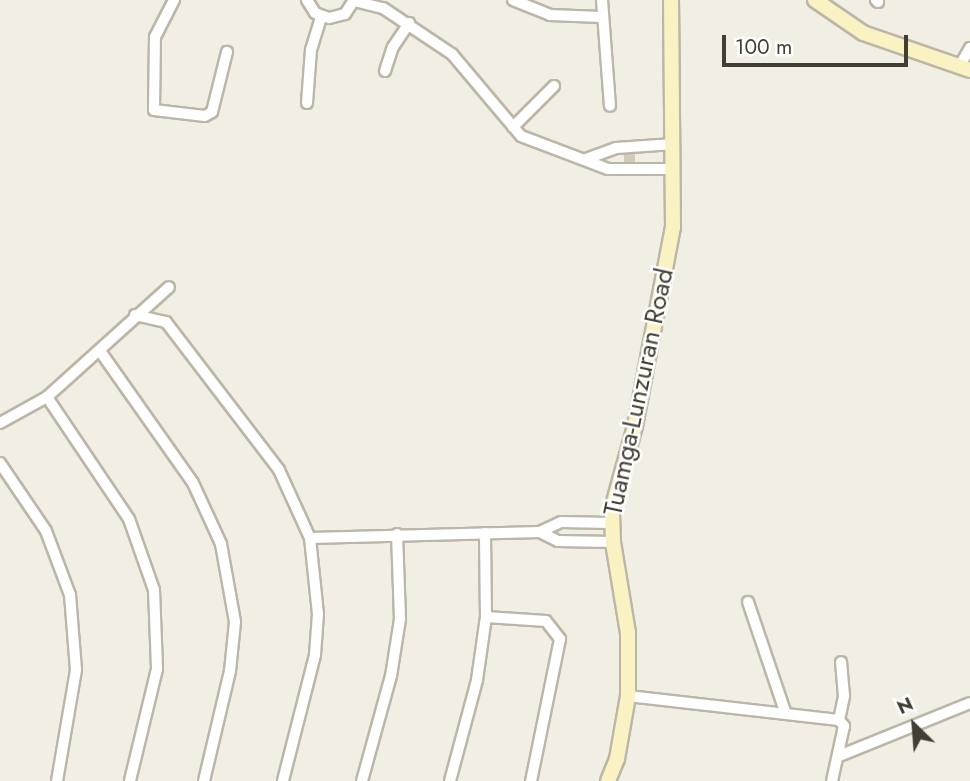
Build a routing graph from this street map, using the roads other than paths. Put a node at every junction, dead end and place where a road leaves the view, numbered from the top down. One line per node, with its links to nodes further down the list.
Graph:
1 (174, 0): 12 (street)
2 (307, 0): 8 (street)
3 (354, 0): 8 (street); 10 (street)
4 (513, 0): 9 (street)
5 (602, 0): 9 (street)
6 (671, 0): 19 (street, Tuamga-Lunzuran Road)
7 (815, 0): 13 (street)
8 (321, 16): 16 (street)
9 (601, 18): 17 (street)
10 (409, 23): 14 (street); 18 (street)
11 (970, 48): 13 (street)
12 (226, 52)
13 (965, 68)
14 (385, 71)
15 (554, 86): 18 (street)
16 (307, 103)
17 (610, 106)
18 (513, 127): 20 (street)
19 (674, 144): 20 (street); 21 (street, Tuamga-Lunzuran Road)
20 (586, 159): 21 (street)
21 (673, 169): 28 (street, Tuamga-Lunzuran Road)
22 (169, 287): 23 (street)
23 (135, 315): 24 (street); 32 (street)
24 (100, 351): 25 (street); 44 (street)
25 (47, 397): 26 (street); 43 (street)
26 (0, 423)
27 (0, 463): 42 (street)
28 (611, 523): 29 (street); 33 (street, Tuamga-Lunzuran Road)
29 (540, 532): 30 (street); 33 (street)
30 (485, 533): 31 (street); 35 (street)
31 (397, 534): 32 (street); 46 (street)
32 (310, 538): 45 (street)
33 (613, 542): 37 (street, Tuamga-Lunzuran Road)
34 (748, 603): 39 (street)
35 (486, 617): 47 (street); 48 (street)
36 (841, 662): 40 (street)
37 (628, 695): 39 (street); 49 (street, Tuamga-Lunzuran Road)
38 (970, 703): 41 (street)
39 (785, 711): 40 (street)
40 (839, 720): 41 (street)
41 (839, 756): 50 (street)
42 (57, 781)
43 (130, 781)
44 (204, 781)
45 (283, 781)
46 (362, 781)
47 (450, 781)
48 (531, 781)
49 (608, 781)
50 (832, 781)

